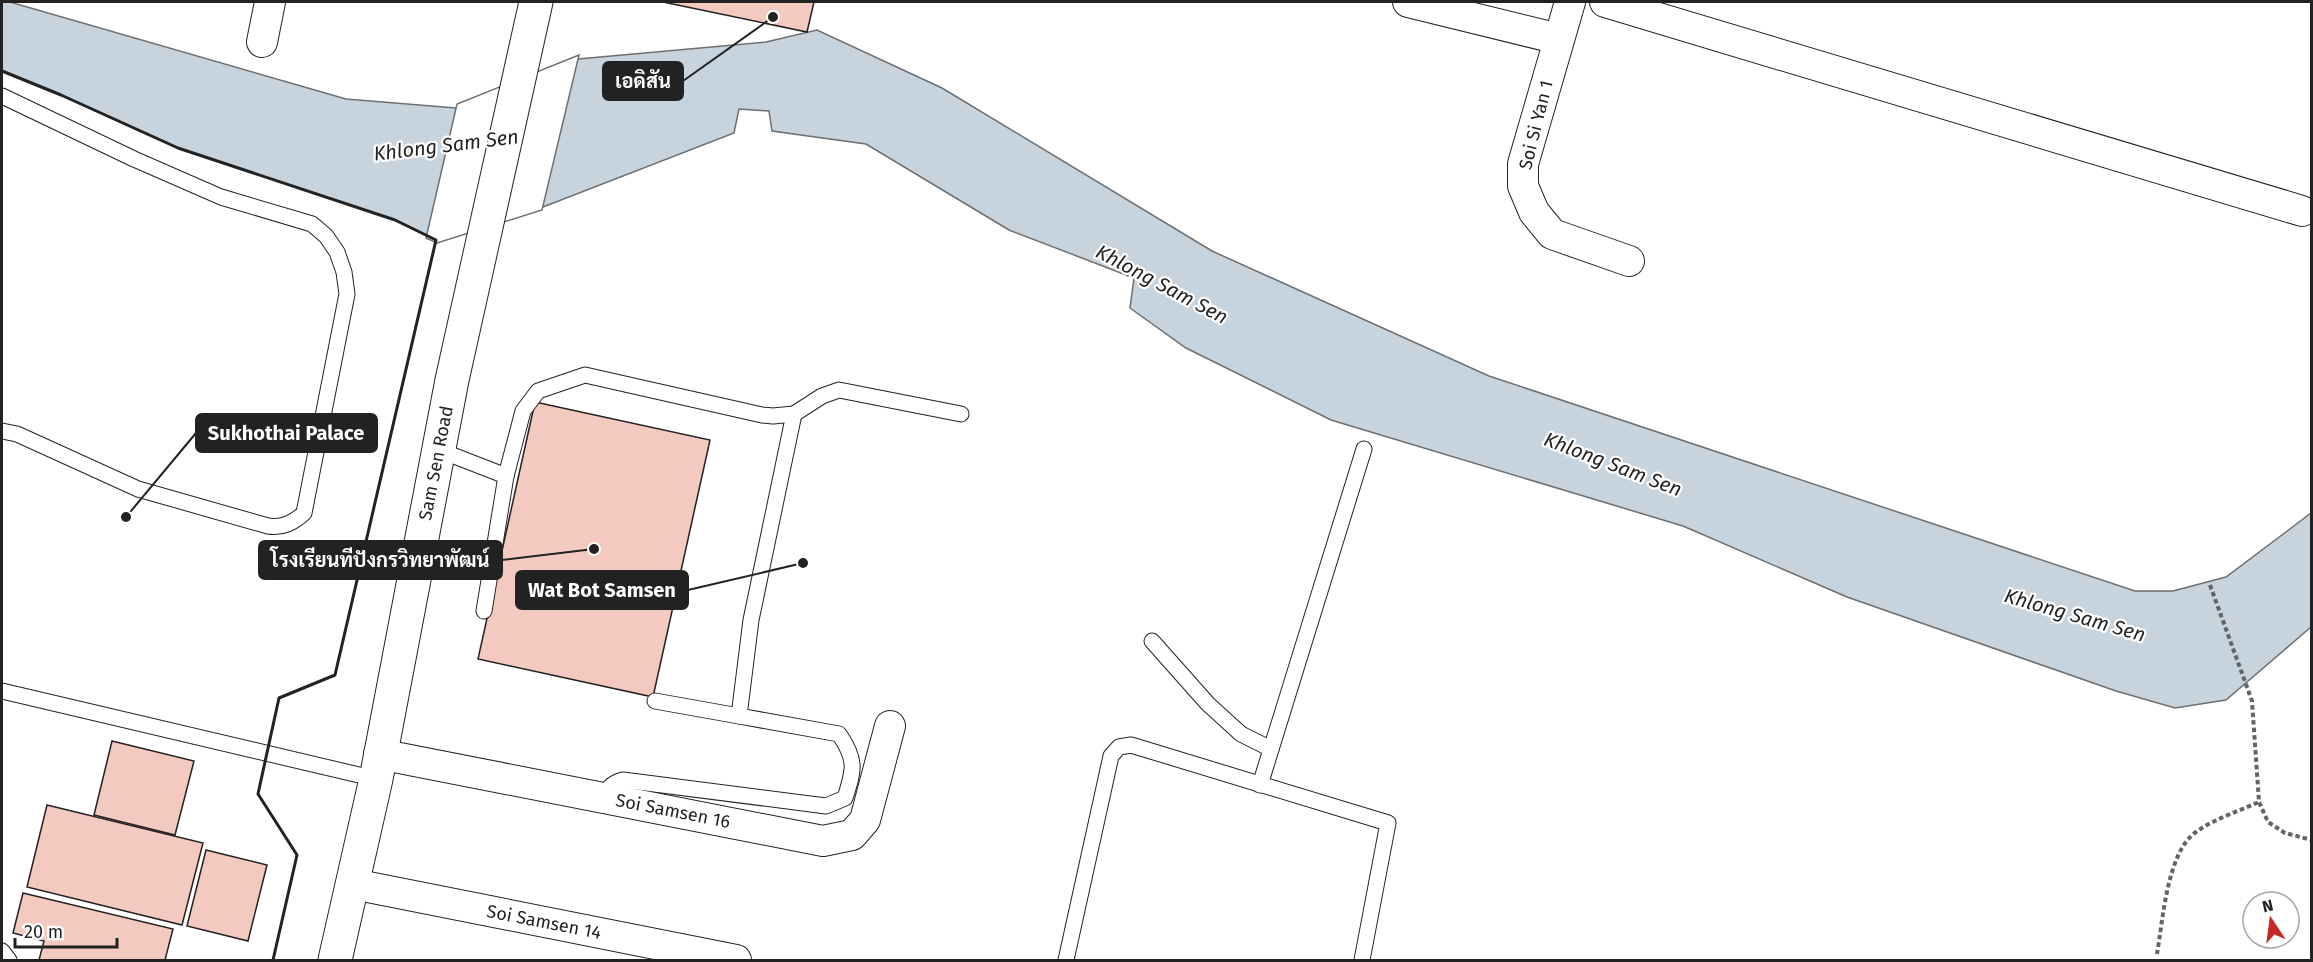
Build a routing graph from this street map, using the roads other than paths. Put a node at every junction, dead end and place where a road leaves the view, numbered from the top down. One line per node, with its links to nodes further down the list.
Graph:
1 (270, 2): 7 (street)
2 (536, 2): 14 (main road, Sam Sen Road)
3 (1408, 2): 6 (street)
4 (1570, 2): 6 (street, Soi Si Yan 1)
5 (1605, 2): 9 (street)
6 (1559, 39): 10 (street, Soi Si Yan 1)
7 (262, 42)
8 (2, 96): 13 (lane)
9 (2302, 211)
10 (1629, 261)
11 (794, 414): 12 (lane); 16 (lane); 21 (lane)
12 (961, 414)
13 (2, 431)
14 (438, 450): 16 (lane); 24 (main road, Sam Sen Road)
15 (1364, 450): 23 (lane)
16 (506, 476): 17 (lane)
17 (484, 611)
18 (1152, 641): 23 (lane)
19 (2, 691): 24 (lane)
20 (655, 701): 21 (lane)
21 (739, 716): 26 (lane)
22 (890, 726): 26 (street, Soi Samsen 16)
23 (1271, 749): 25 (lane)
24 (377, 766): 26 (street, Soi Samsen 16); 27 (main road, Sam Sen Road)
25 (1260, 785): 32 (lane); 33 (lane)
26 (603, 798)
27 (353, 884): 30 (main road, Sam Sen Road); 31 (street, Soi Samsen 14)
28 (2, 951): 29 (lane)
29 (9, 960)
30 (335, 960)
31 (736, 960)
32 (1066, 960)
33 (1362, 960)

